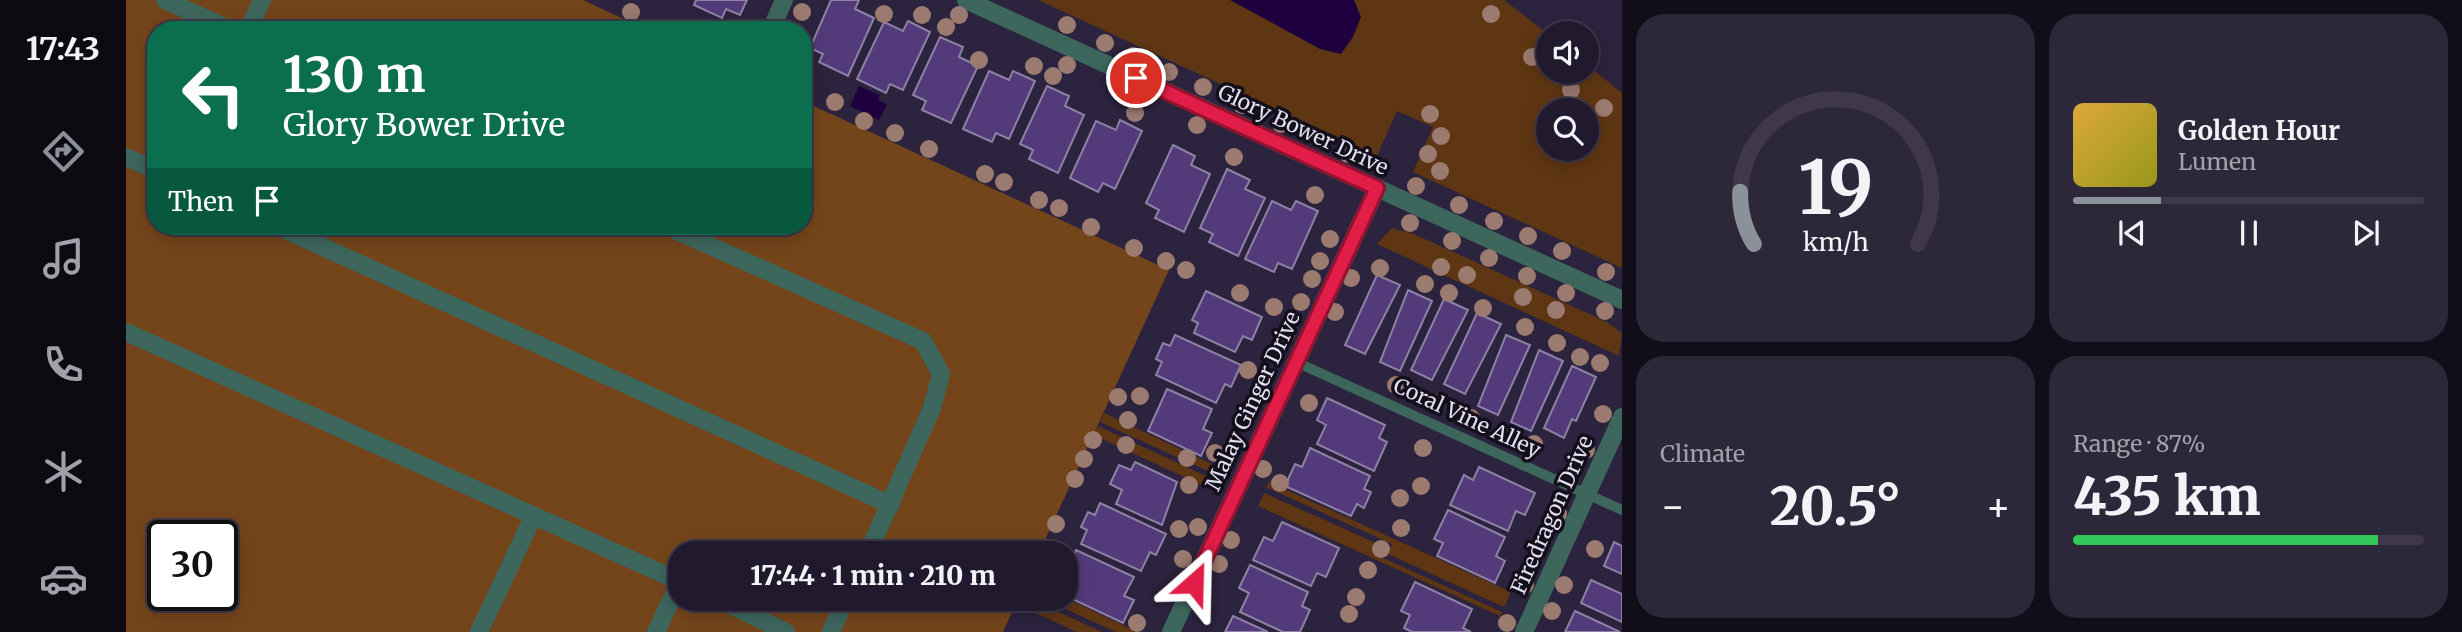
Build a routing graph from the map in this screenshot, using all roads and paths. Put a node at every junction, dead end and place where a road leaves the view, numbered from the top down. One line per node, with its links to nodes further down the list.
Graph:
1 (165, 0): 5 (street)
2 (262, 0): 6 (street)
3 (785, 0): 7 (street)
4 (966, 0): 10 (street, Glory Bower Drive)
5 (211, 21)
6 (252, 21)
7 (775, 21)
8 (126, 157): 9 (street)
9 (147, 166)
10 (1377, 188): 13 (street, Glory Bower Drive); 15 (street, Malay Ginger Drive)
11 (298, 235): 18 (street)
12 (692, 235): 18 (street)
13 (1622, 300)
14 (126, 332): 20 (street)
15 (1296, 362): 17 (lane, Coral Vine Alley); 30 (street, Malay Ginger Drive)
16 (1622, 417): 17 (street, Firedragon Drive)
17 (1587, 494): 19 (lane, Coral Vine Alley); 31 (street, Firedragon Drive)
18 (891, 505): 21 (street)
19 (1622, 510)
20 (533, 517): 22 (street); 26 (street)
21 (874, 541)
22 (668, 577)
23 (668, 607): 27 (street)
24 (743, 611): 28 (street)
25 (840, 611): 29 (street)
26 (479, 632)
27 (656, 632)
28 (786, 632)
29 (831, 632)
30 (1171, 632)
31 (1524, 632)

